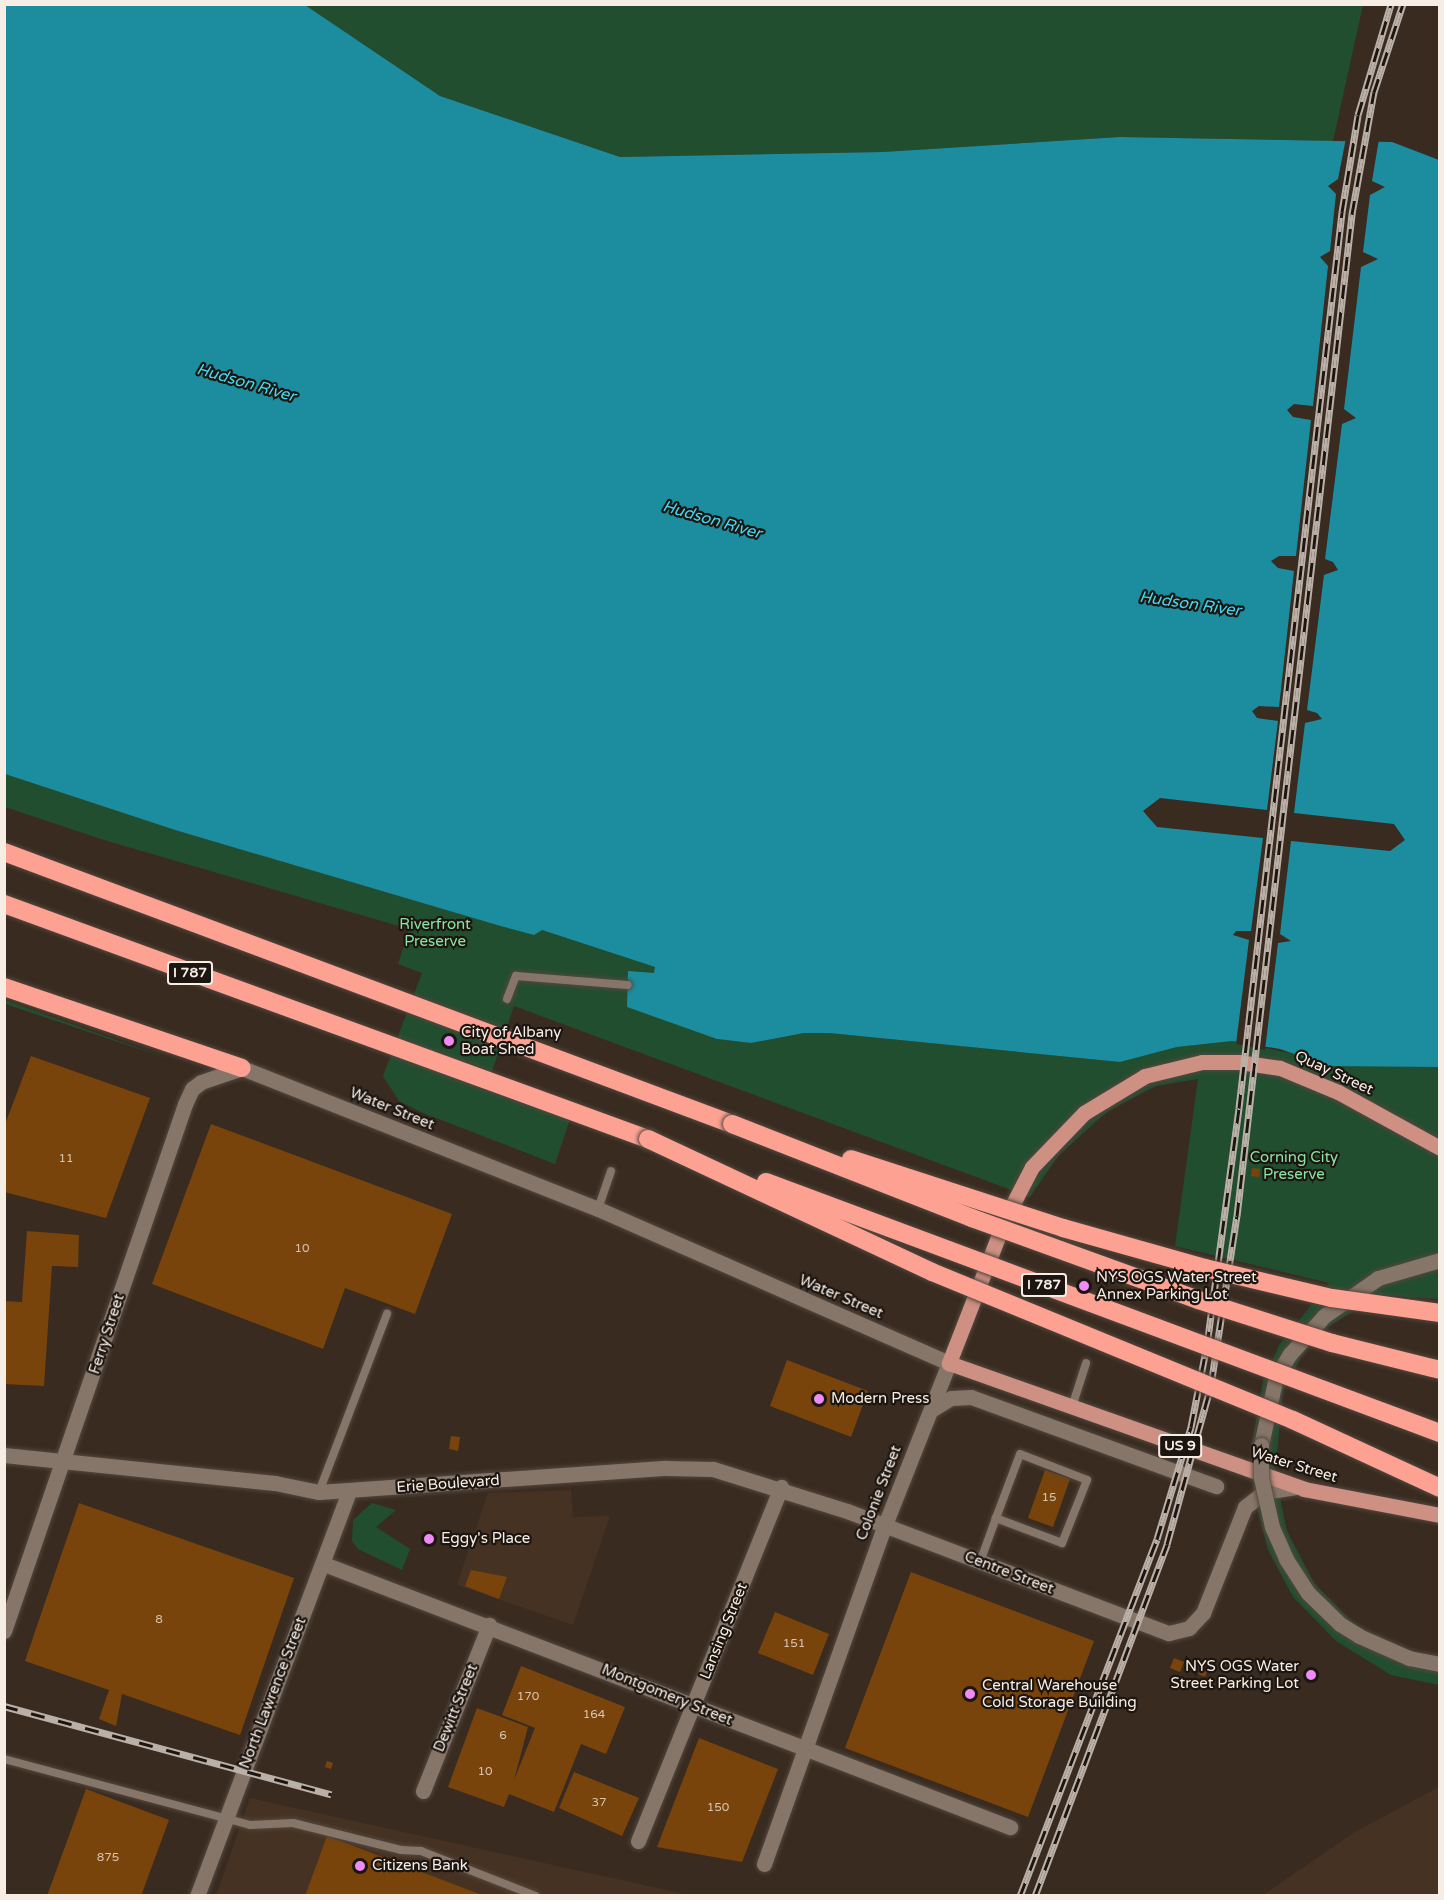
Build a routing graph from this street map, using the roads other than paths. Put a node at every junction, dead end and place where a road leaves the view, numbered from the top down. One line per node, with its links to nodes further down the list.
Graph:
1 (4, 852): 7 (highway, I 787)
2 (4, 904): 8 (highway, I 787)
3 (628, 985): 5 (lane)
4 (4, 987): 6 (highway)
5 (507, 999)
6 (242, 1068): 12 (street, Water Street); 23 (street, Ferry Street)
7 (732, 1124): 14 (highway, bridge); 18 (highway, I 787, bridge)
8 (648, 1139): 21 (highway, I 787, bridge); 26 (highway, bridge)
9 (1050, 1145): 10 (main road, Quay Street); 16 (main road, Colonie Street)
10 (1440, 1148)
11 (611, 1172): 12 (lane)
12 (598, 1209): 16 (street, Water Street)
13 (1440, 1260): 37 (street, bridge)
14 (1440, 1313)
15 (387, 1314): 29 (lane)
16 (949, 1362): 19 (main road, Water Street / US 9); 20 (street, Colonie Street)
17 (1086, 1363): 19 (lane)
18 (1440, 1370)
19 (1072, 1407): 27 (main road, Water Street / US 9)
20 (931, 1410): 24 (street); 32 (street, Colonie Street)
21 (1440, 1433)
22 (4, 1455): 23 (street, Erie Boulevard)
23 (64, 1462): 29 (street, Erie Boulevard); 36 (street, Ferry Street)
24 (1216, 1486)
25 (781, 1488): 28 (street, Erie Boulevard); 32 (street, Erie Boulevard); 38 (street, Lansing Street)
26 (1440, 1488)
27 (1304, 1489): 30 (main road, Water Street / US 9); 33 (street, Centre Street)
28 (349, 1491): 29 (street, Erie Boulevard); 34 (street, North Lawrence Street)
29 (319, 1492)
30 (1440, 1515)
31 (996, 1518): 31 (lane); 33 (lane)
32 (885, 1525): 33 (street, Centre Street); 39 (street, Colonie Street)
33 (980, 1562)
34 (324, 1564): 35 (street, Montgomery Street); 42 (street, North Lawrence Street)
35 (489, 1625): 38 (street, Montgomery Street); 41 (street, Dewitt Street)
36 (4, 1632)
37 (1440, 1664)
38 (695, 1705): 39 (street, Montgomery Street); 44 (street, Lansing Street)
39 (806, 1750): 43 (street, Montgomery Street); 45 (street, Colonie Street)
40 (4, 1759): 42 (lane)
41 (423, 1791)
42 (227, 1816): 46 (street, North Lawrence Street); 47 (lane)
43 (1010, 1827)
44 (638, 1841)
45 (764, 1864)
46 (197, 1896)
47 (536, 1896)

